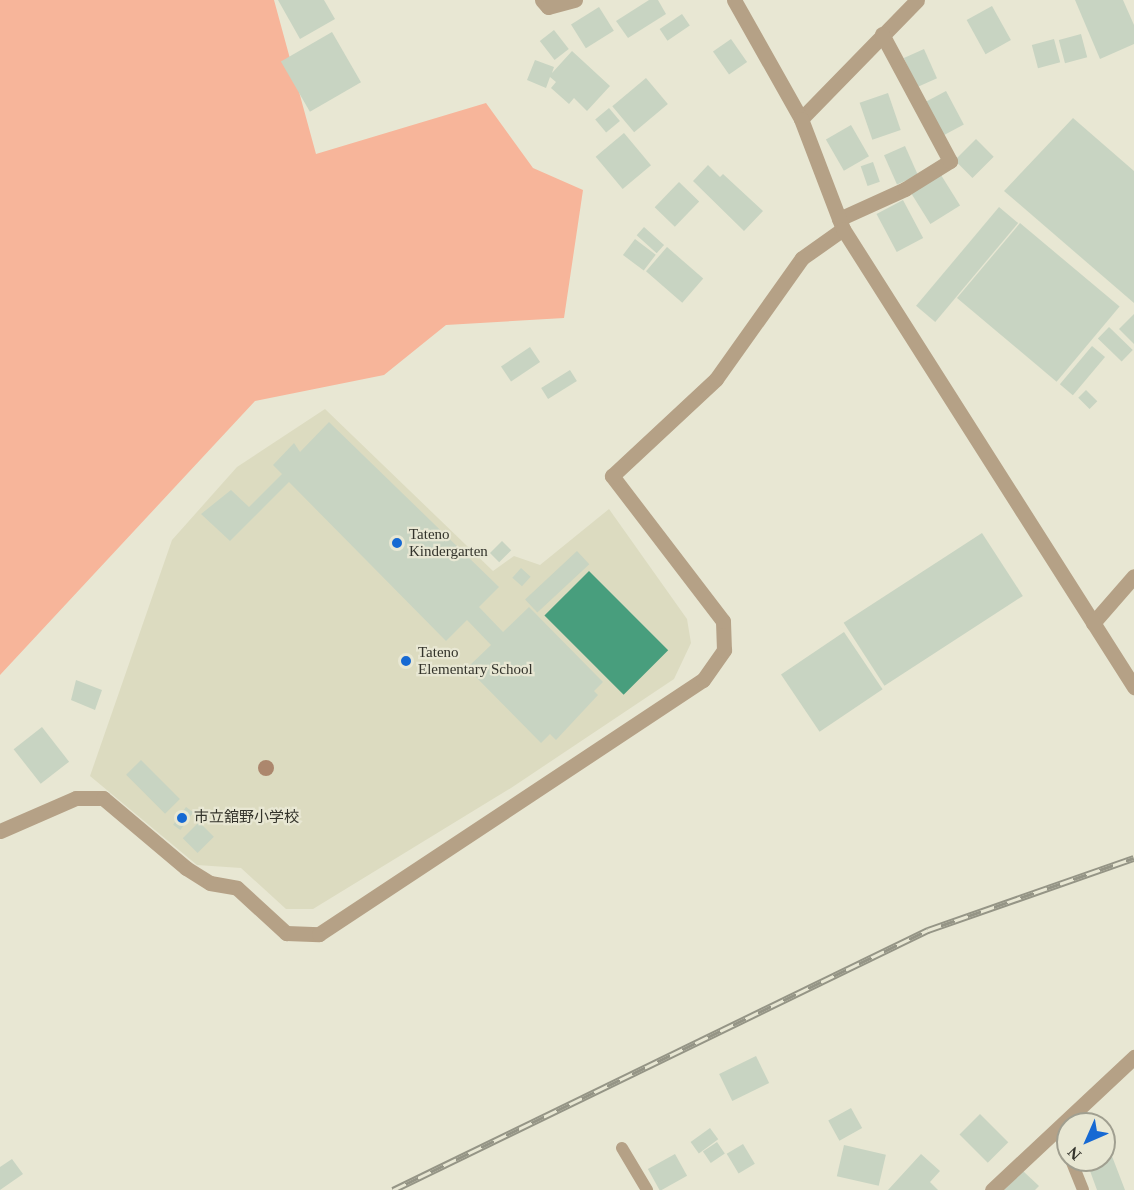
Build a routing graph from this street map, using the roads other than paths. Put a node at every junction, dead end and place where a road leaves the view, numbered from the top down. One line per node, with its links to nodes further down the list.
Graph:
1 (542, 0): 2 (street)
2 (575, 0)
3 (734, 0): 6 (street)
4 (917, 0): 5 (street)
5 (882, 34): 6 (street); 7 (street)
6 (801, 119): 7 (street)
7 (841, 224): 9 (street); 11 (street)
8 (1134, 576): 9 (street)
9 (1093, 623): 10 (street)
10 (1134, 687)
11 (0, 831)
12 (1134, 1057): 13 (street)
13 (1077, 1112)
14 (1056, 1132): 18 (street)
15 (622, 1148): 17 (lane)
16 (1076, 1172): 19 (lane)
17 (646, 1190)
18 (992, 1190)
19 (1083, 1190)

